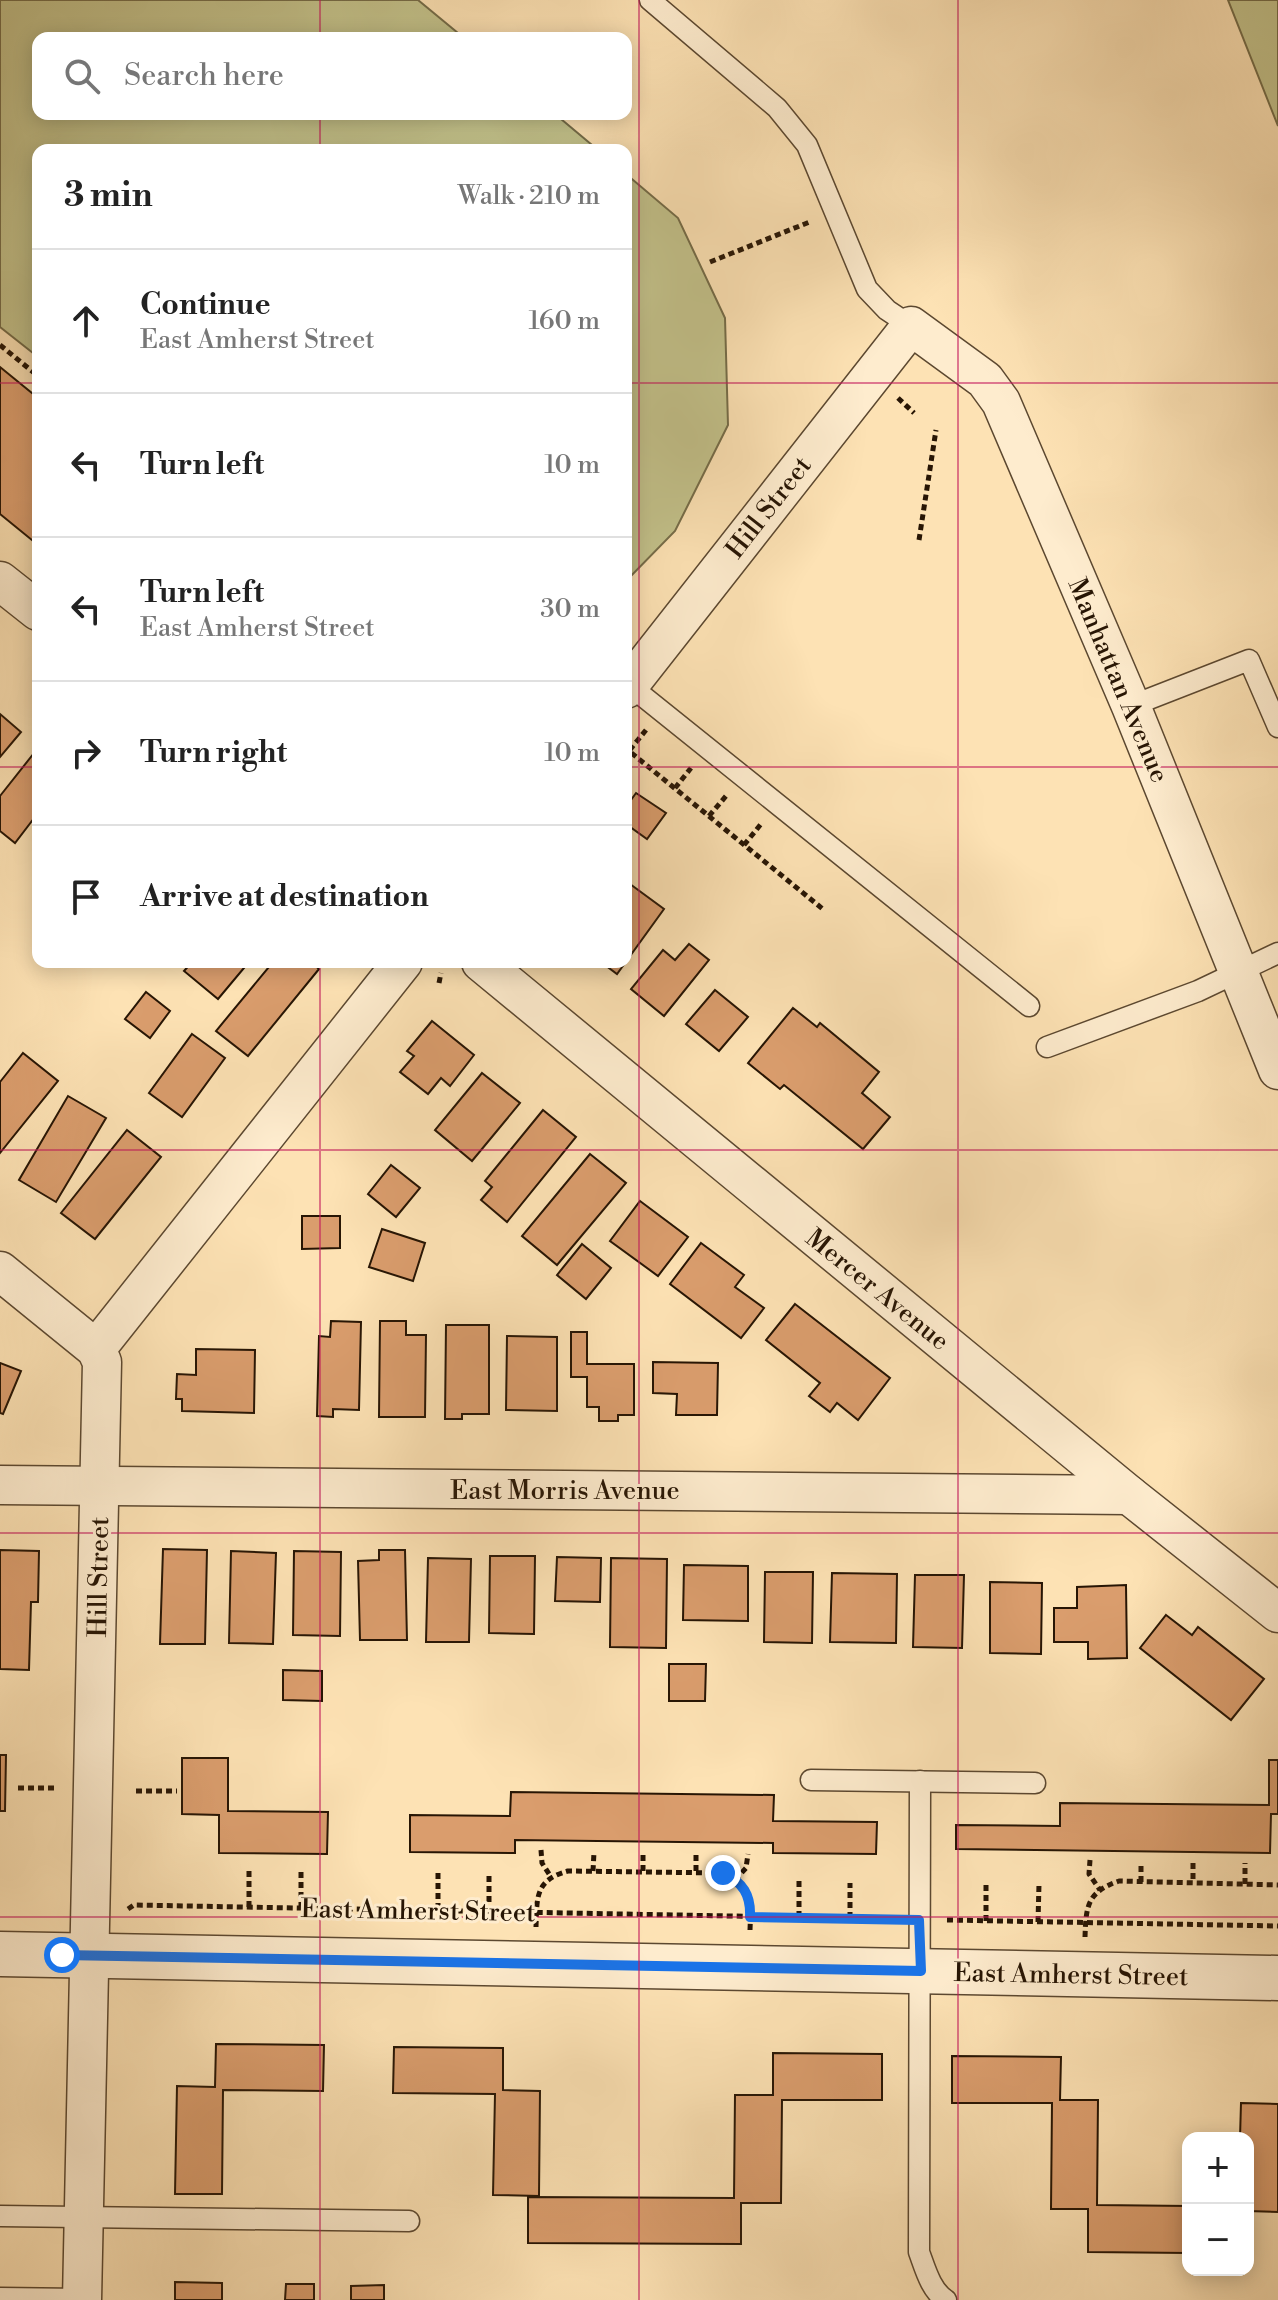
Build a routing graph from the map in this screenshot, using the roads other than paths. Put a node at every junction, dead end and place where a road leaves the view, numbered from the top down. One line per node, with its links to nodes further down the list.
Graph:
1 (650, 0): 2 (lane)
2 (911, 326): 5 (street, Hill Street); 7 (street, Manhattan Avenue)
3 (0, 581): 4 (street)
4 (32, 606)
5 (632, 681)
6 (632, 691): 13 (lane)
7 (1131, 706): 8 (lane); 12 (street, Manhattan Avenue)
8 (1278, 727)
9 (1278, 953): 12 (lane)
10 (398, 968): 17 (street)
11 (488, 968): 20 (street, Mercer Avenue)
12 (1238, 972): 14 (lane); 15 (street, Manhattan Avenue)
13 (1029, 1006)
14 (1047, 1047)
15 (1278, 1070)
16 (0, 1271): 17 (street)
17 (96, 1349): 19 (street, Hill Street)
18 (0, 1485): 19 (street, East Morris Avenue)
19 (99, 1487): 20 (street, East Morris Avenue); 26 (street, Hill Street)
20 (1129, 1495): 21 (street, Mercer Avenue)
21 (1278, 1613)
22 (811, 1780): 23 (lane)
23 (920, 1781): 24 (lane); 27 (lane)
24 (1035, 1783)
25 (0, 1954): 26 (street, East Amherst Street)
26 (89, 1956): 27 (street, East Amherst Street); 30 (street, Hill Street)
27 (921, 1971): 28 (street, East Amherst Street); 34 (lane)
28 (1278, 1978)
29 (0, 2216): 30 (lane)
30 (84, 2217): 31 (lane); 33 (street, Hill Street)
31 (409, 2221)
32 (0, 2298): 33 (lane)
33 (82, 2300)
34 (946, 2300)

